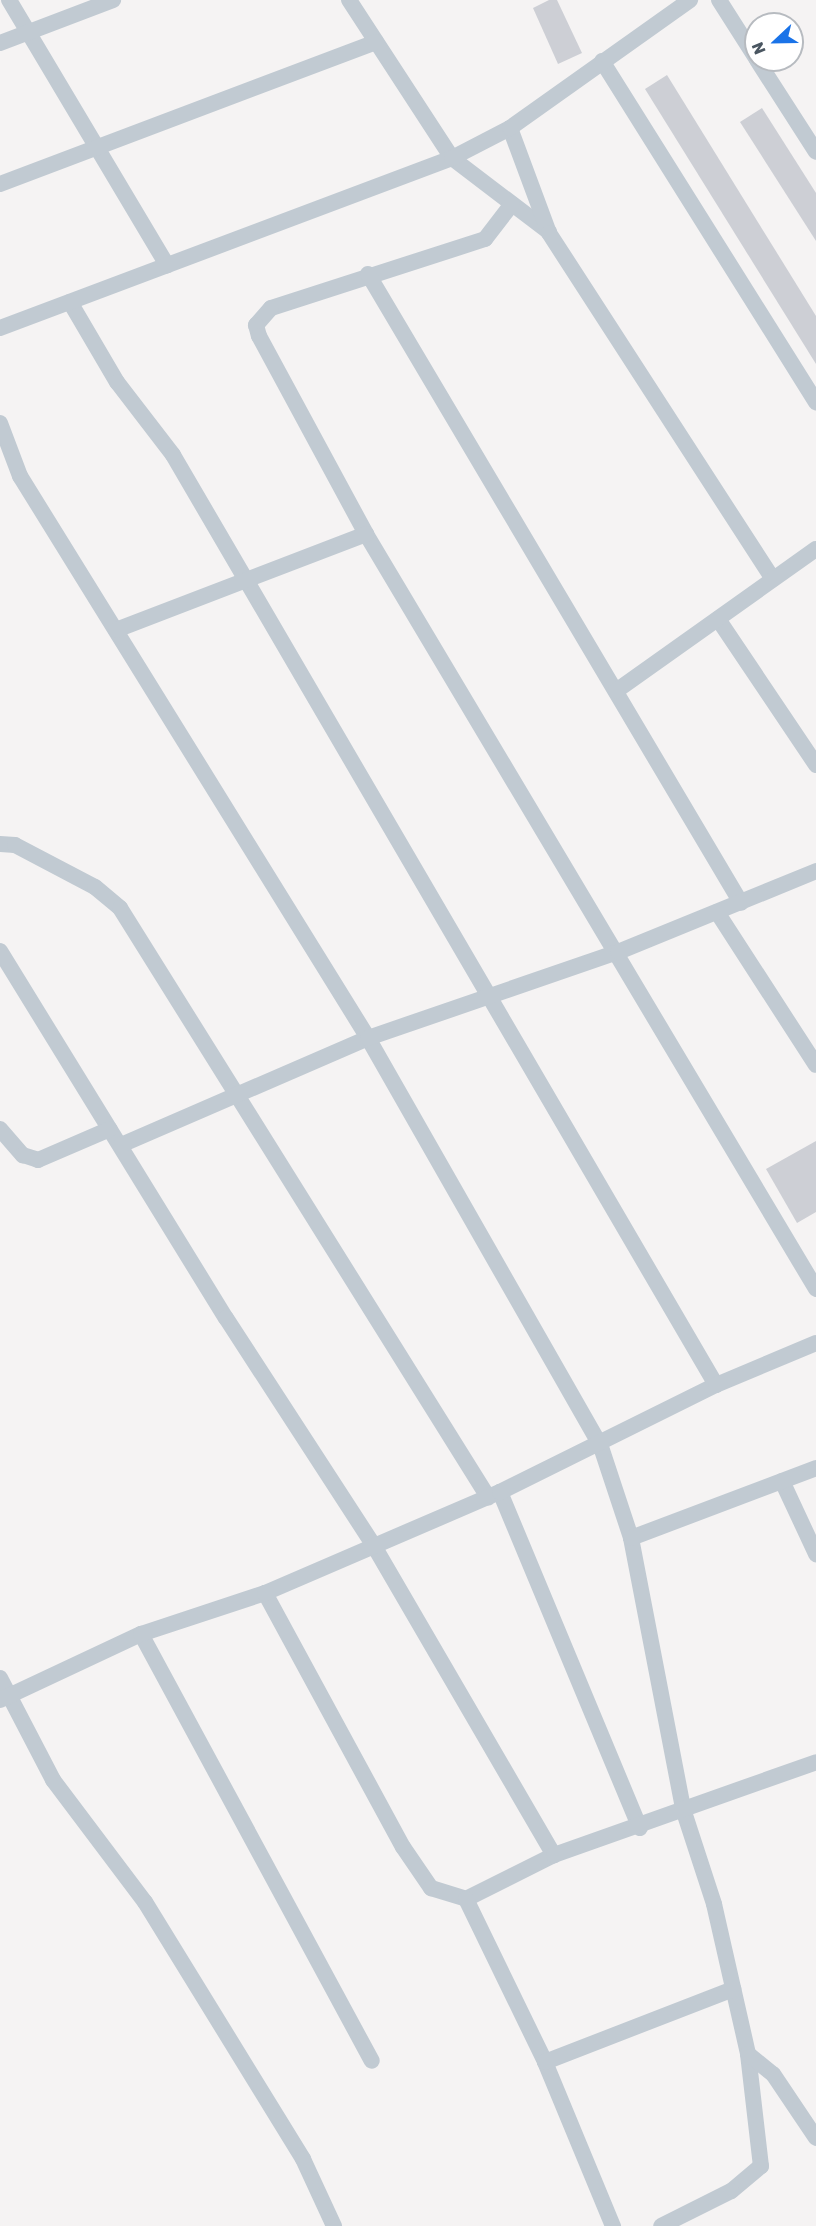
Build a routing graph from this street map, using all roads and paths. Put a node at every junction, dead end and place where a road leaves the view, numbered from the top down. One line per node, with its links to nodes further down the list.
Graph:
1 (9, 0): 6 (street)
2 (112, 0): 6 (street)
3 (349, 0): 8 (street)
4 (690, 0): 10 (street)
5 (719, 0): 7 (street)
6 (27, 33): 9 (street); 13 (street)
7 (744, 39)
8 (376, 42): 13 (street); 15 (street)
9 (0, 43)
10 (602, 61): 12 (street); 23 (street)
11 (765, 72): 14 (street)
12 (510, 128): 15 (street); 18 (street)
13 (99, 147): 16 (street); 19 (street)
14 (816, 152)
15 (452, 158): 17 (street); 19 (street)
16 (0, 184)
17 (512, 204): 18 (street); 20 (street)
18 (549, 232): 27 (street)
19 (167, 265): 21 (street)
20 (368, 274): 25 (street); 31 (street)
21 (70, 302): 22 (street); 28 (street)
22 (0, 328)
23 (816, 402)
24 (0, 423): 30 (street)
25 (366, 534): 28 (street); 38 (street)
26 (816, 549): 27 (street)
27 (773, 579): 29 (street)
28 (242, 581): 30 (street); 39 (street)
29 (718, 619): 31 (street); 32 (street)
30 (116, 630): 40 (street)
31 (616, 691): 35 (street)
32 (816, 765)
33 (0, 844): 42 (street)
34 (815, 874): 35 (street)
35 (741, 903): 36 (street)
36 (717, 912): 38 (street); 41 (street)
37 (0, 951): 43 (street)
38 (618, 952): 39 (street); 46 (street)
39 (489, 1000): 40 (street); 48 (street)
40 (368, 1038): 42 (street); 49 (street)
41 (816, 1065)
42 (234, 1094): 45 (street); 52 (street)
43 (110, 1128): 44 (street); 45 (street)
44 (0, 1129)
45 (121, 1145): 54 (street)
46 (816, 1289)
47 (816, 1343): 48 (street)
48 (716, 1385): 49 (street)
49 (600, 1444): 52 (street); 53 (street)
50 (816, 1468): 51 (street)
51 (782, 1481): 53 (street); 55 (street)
52 (494, 1494): 54 (street); 62 (street)
53 (631, 1538): 61 (street)
54 (374, 1545): 56 (street); 63 (street)
55 (816, 1554)
56 (265, 1593): 57 (street); 64 (street)
57 (141, 1634): 59 (street); 67 (street)
58 (0, 1678): 59 (street)
59 (5, 1698): 70 (street)
60 (816, 1762): 61 (street)
61 (684, 1812): 62 (street); 65 (street)
62 (640, 1828): 63 (street)
63 (554, 1854): 64 (street)
64 (466, 1899): 68 (street)
65 (733, 1989): 66 (street); 68 (street)
66 (748, 2054): 69 (street); 72 (street)
67 (372, 2061)
68 (545, 2062): 71 (street)
69 (816, 2139)
70 (334, 2226)
71 (613, 2226)
72 (661, 2226)

